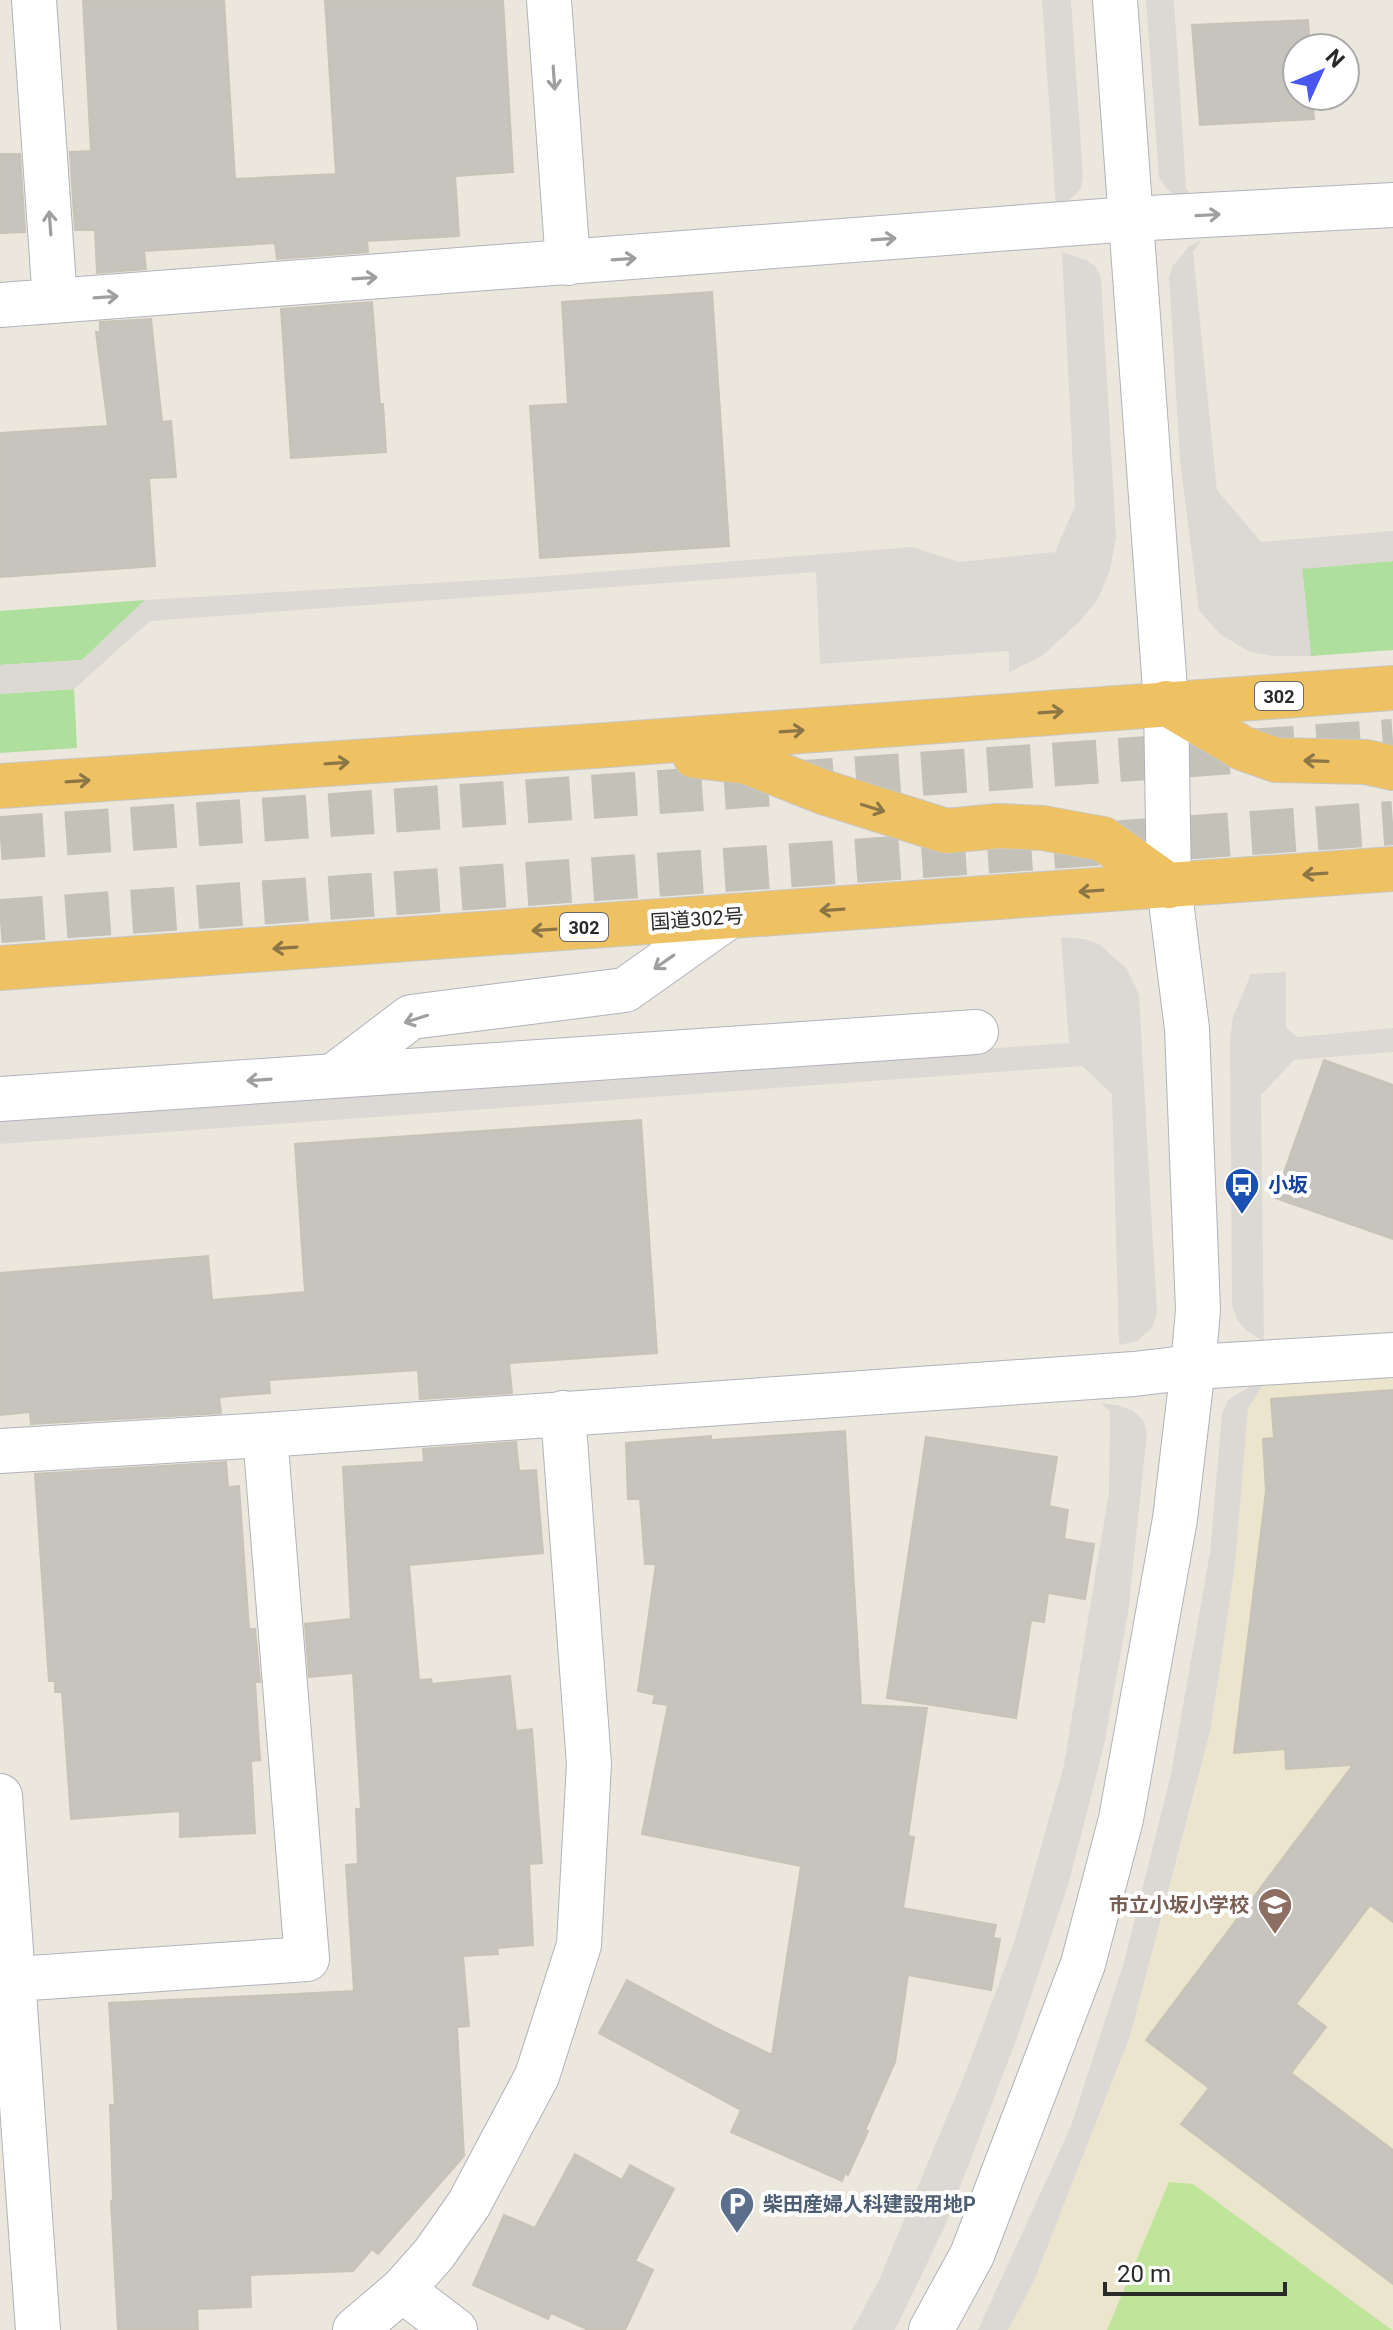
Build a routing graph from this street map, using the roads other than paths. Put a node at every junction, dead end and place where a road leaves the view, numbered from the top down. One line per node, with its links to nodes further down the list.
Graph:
1 (34, 0): 7 (street, one-way to 1)
2 (549, 0): 6 (street, one-way to 6)
3 (1115, 0): 5 (street)
4 (1393, 205): 5 (street, one-way to 4)
5 (1130, 219): 6 (street, one-way to 5); 10 (street)
6 (568, 263): 7 (street, one-way to 6)
7 (55, 301): 8 (street)
8 (0, 305)
9 (1393, 688): 10 (highway, 302)
10 (1166, 703): 11 (highway, 302, one-way to 10); 12 (highway, one-way to 10); 15 (street)
11 (608, 745): 13 (highway, 302, one-way to 11); 15 (highway, one-way to 15)
12 (1393, 768)
13 (0, 786)
14 (1393, 869): 15 (highway, 国道302号 / 302, one-way to 15)
15 (1169, 886): 16 (highway, 国道302号 / 302, one-way to 16); 22 (street)
16 (728, 917): 17 (highway, 国道302号 / 302, one-way to 17); 19 (street, one-way to 19)
17 (0, 968)
18 (976, 1032): 19 (street)
19 (336, 1074): 20 (street, one-way to 20)
20 (0, 1099)
21 (1393, 1355): 22 (street)
22 (1193, 1367): 23 (street); 32 (street)
23 (563, 1413): 24 (street); 28 (street)
24 (265, 1435): 25 (street); 27 (street)
25 (0, 1451)
26 (0, 1796): 27 (street)
27 (6, 1980): 29 (street)
28 (402, 2290): 30 (street); 31 (street)
29 (38, 2330)
30 (355, 2330)
31 (455, 2330)
32 (931, 2330)

